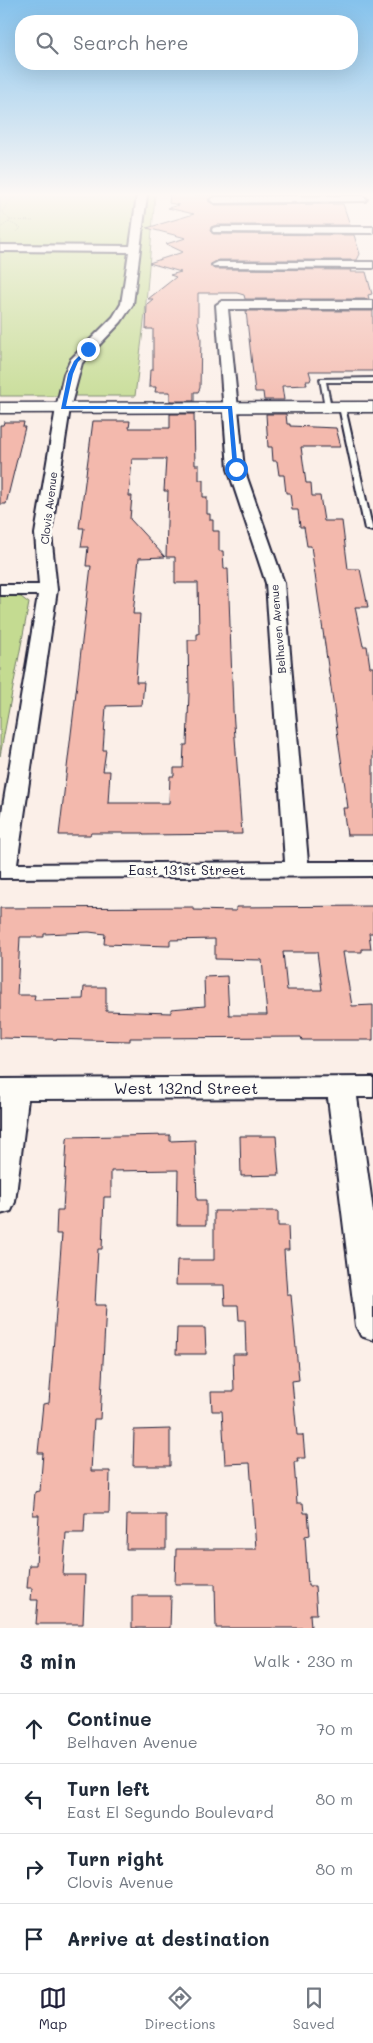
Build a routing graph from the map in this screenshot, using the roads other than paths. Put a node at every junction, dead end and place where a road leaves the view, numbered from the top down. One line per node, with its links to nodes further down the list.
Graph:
1 (132, 271): 6 (street, Clovis Avenue)
2 (373, 305): 7 (street, Belhaven Avenue)
3 (373, 380): 4 (lane)
4 (335, 407): 7 (main road); 8 (main road); 9 (lane)
5 (0, 408): 6 (main road)
6 (63, 408): 7 (main road); 13 (street, Clovis Avenue)
7 (230, 408): 15 (street, Belhaven Avenue)
8 (373, 408)
9 (361, 494): 10 (lane); 11 (lane)
10 (373, 494)
11 (373, 529)
12 (0, 590): 13 (street)
13 (48, 590): 16 (street, Clovis Avenue)
14 (373, 869): 15 (street, East 131st Street)
15 (297, 870): 16 (street, East 131st Street)
16 (2, 871)
17 (340, 1088): 18 (street, West 132nd Street); 19 (street, West 132nd Street); 21 (street)
18 (373, 1088)
19 (7, 1089): 20 (street)
20 (0, 1202)
21 (373, 1326)

